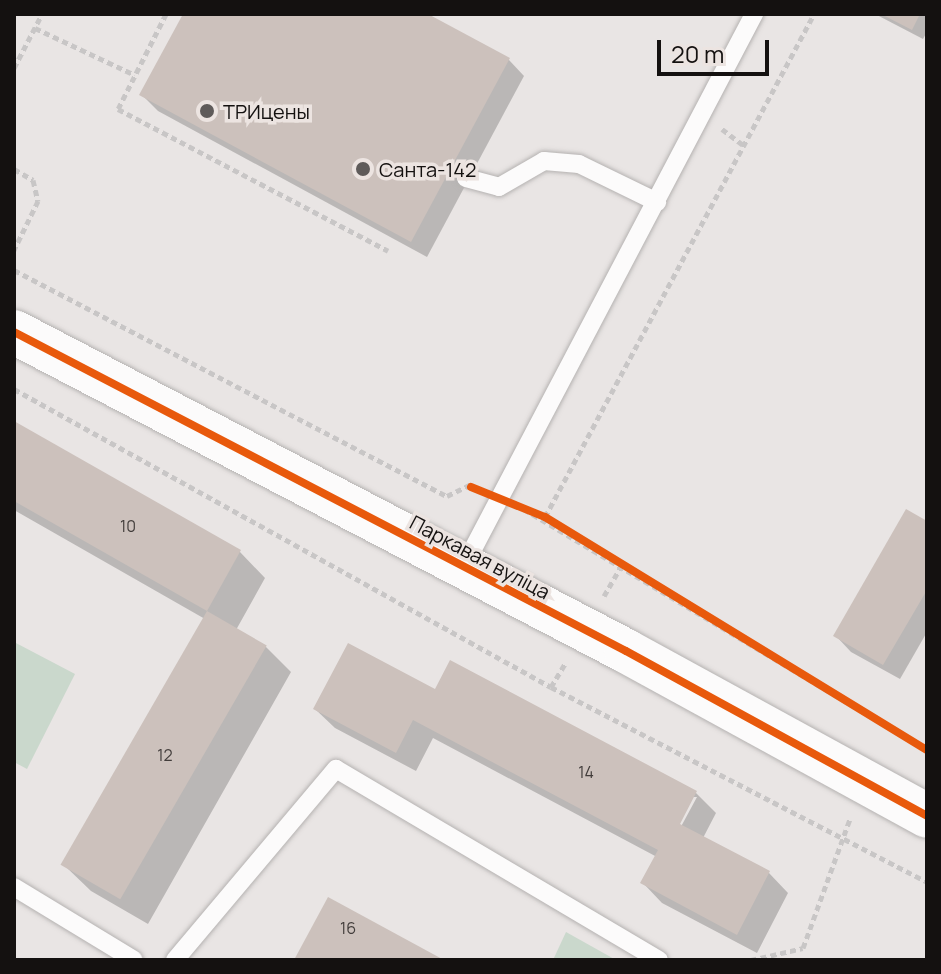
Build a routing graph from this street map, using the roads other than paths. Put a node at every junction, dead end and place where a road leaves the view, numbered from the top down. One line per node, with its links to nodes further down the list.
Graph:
1 (754, 14): 3 (lane)
2 (466, 178): 3 (lane)
3 (657, 202): 5 (lane)
4 (14, 332): 5 (street, Паркавая вуліца)
5 (464, 566): 6 (street, Паркавая вуліца)
6 (927, 816)
7 (14, 887): 8 (lane)
8 (134, 960)
9 (175, 960): 10 (lane)
10 (659, 960)

